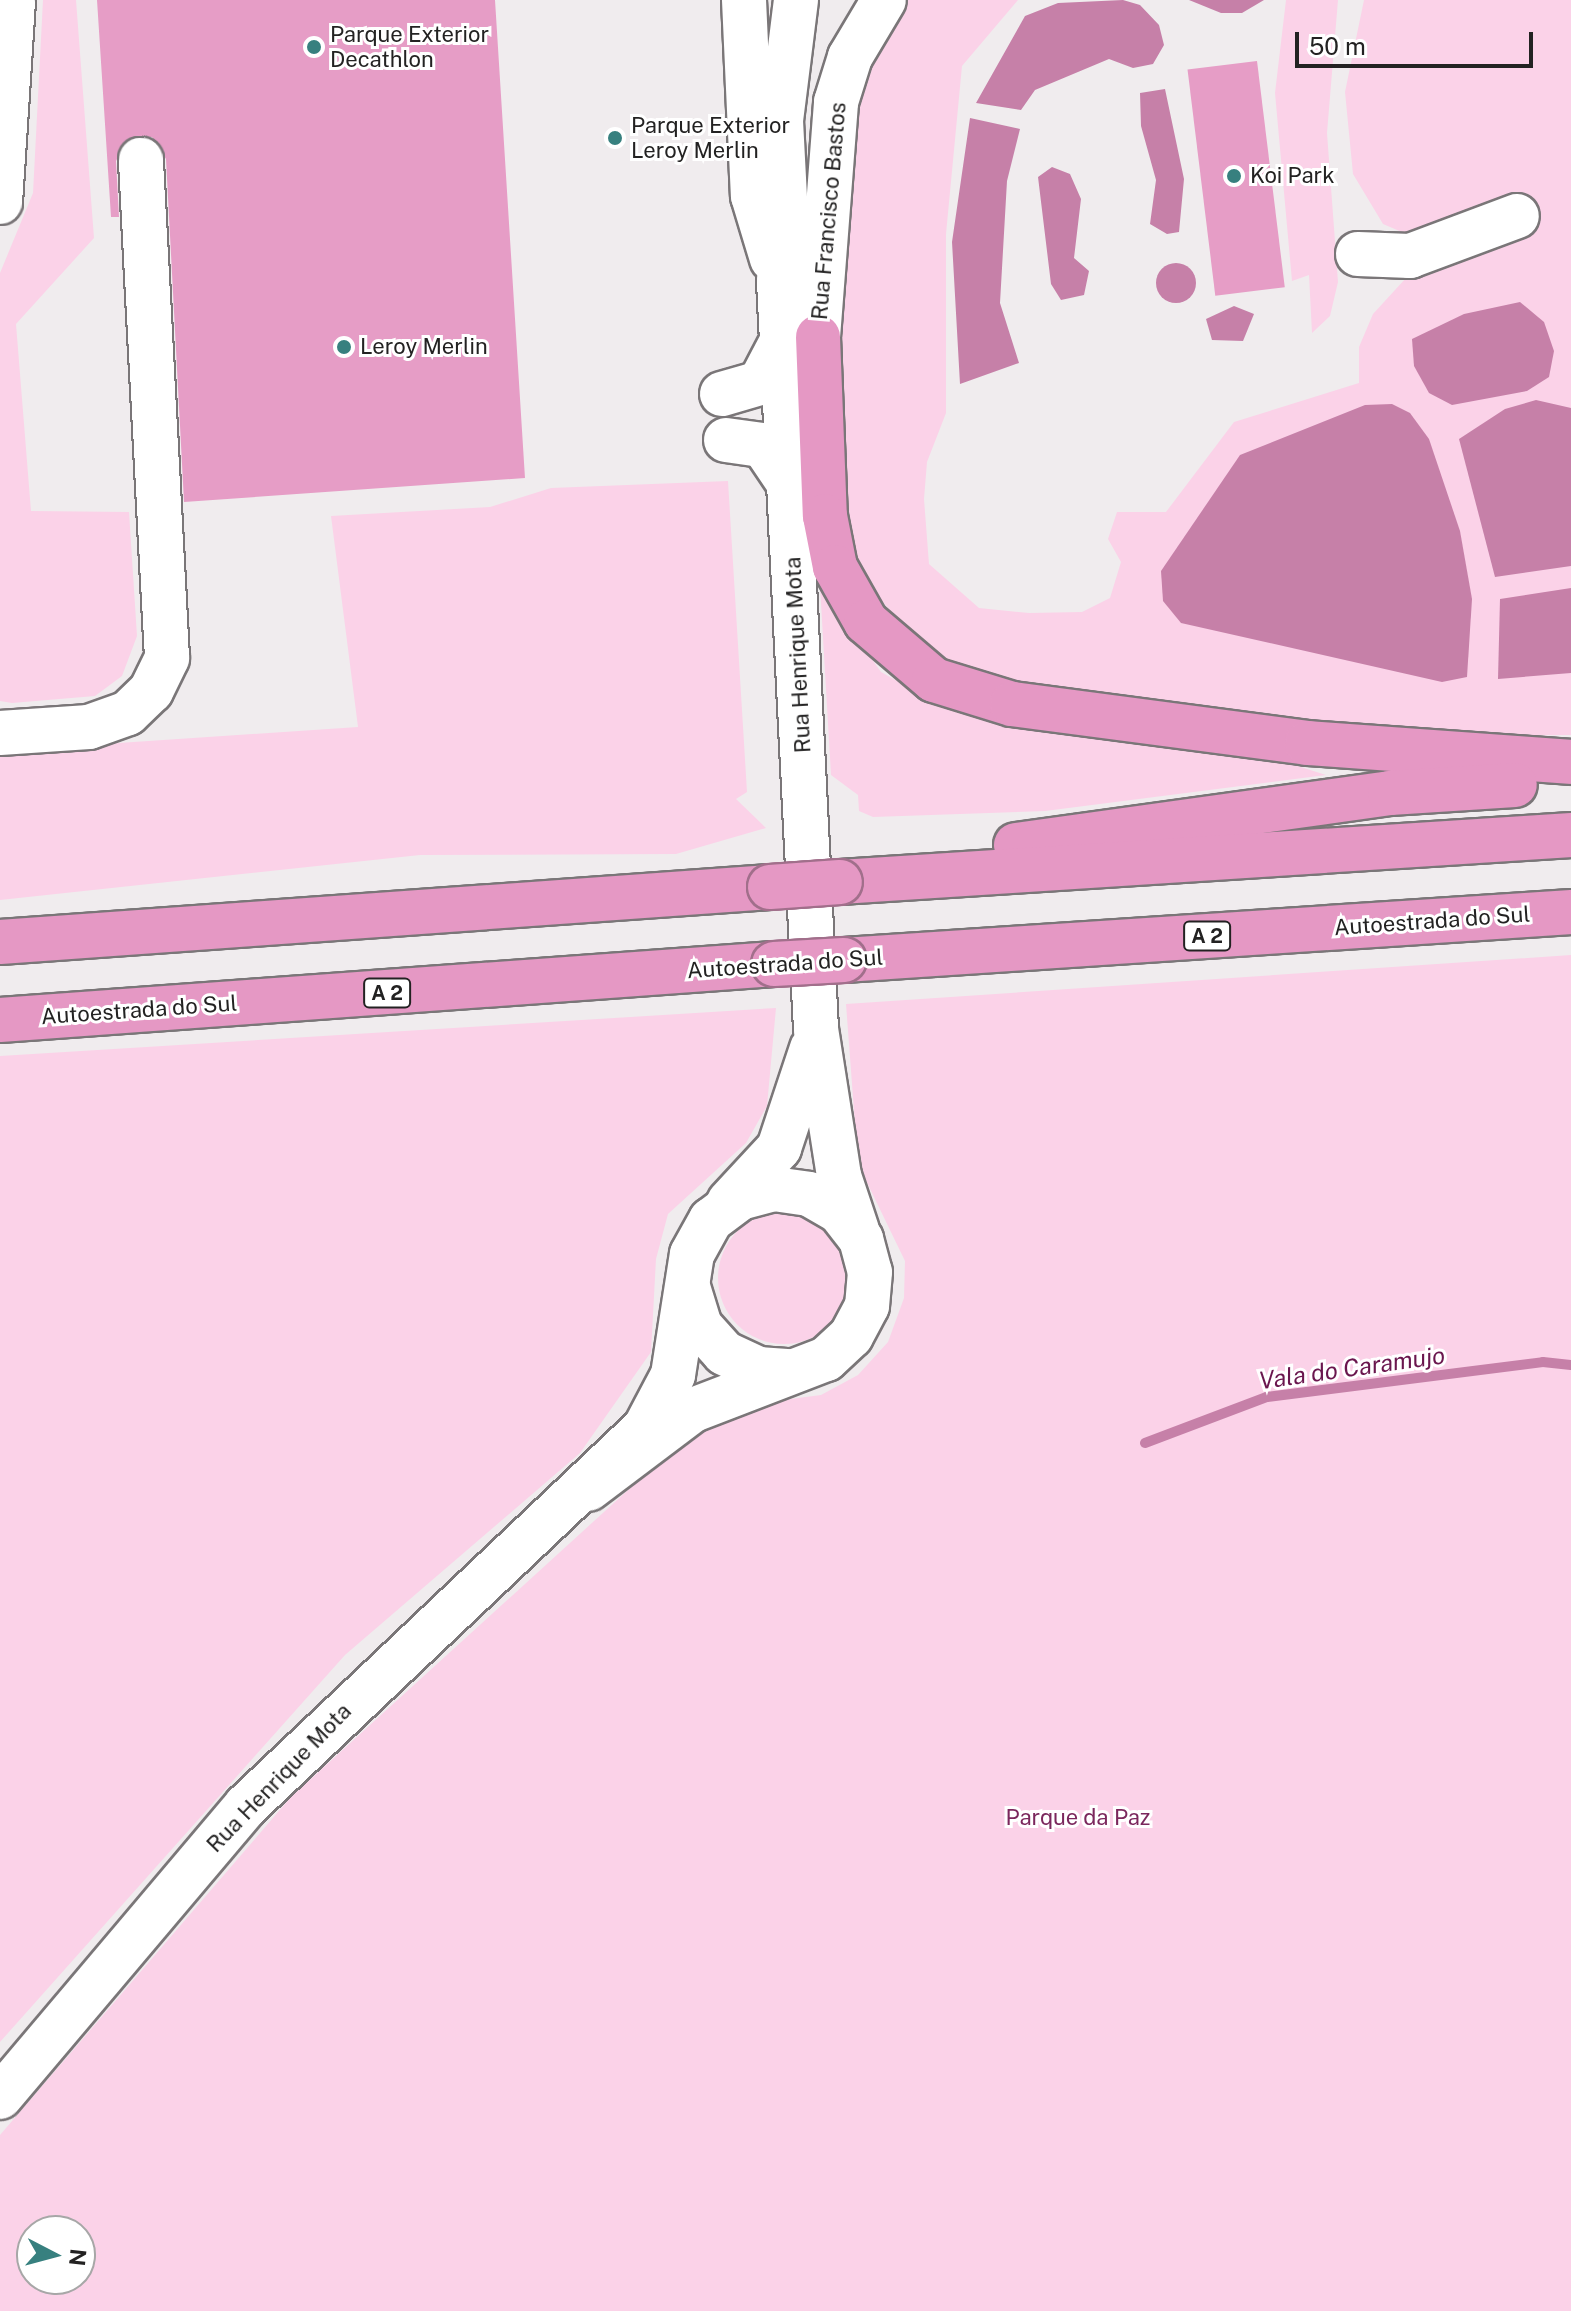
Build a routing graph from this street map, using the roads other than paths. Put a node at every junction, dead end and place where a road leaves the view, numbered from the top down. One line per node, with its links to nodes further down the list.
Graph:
1 (13, 0): 7 (street)
2 (744, 0): 10 (street, Rua Henrique Mota)
3 (796, 0): 5 (street, Rua Henrique Mota)
4 (884, 0): 11 (street, Rua Francisco Bastos)
5 (791, 44): 10 (street, Rua Henrique Mota); 11 (street)
6 (141, 160): 15 (street)
7 (0, 202)
8 (1517, 216): 9 (street)
9 (1358, 254)
10 (779, 281): 11 (street, Rua Henrique Mota)
11 (800, 339): 12 (street); 14 (street, Rua Henrique Mota); 16 (highway)
12 (722, 394)
13 (726, 440): 14 (street)
14 (790, 485): 23 (street, Rua Henrique Mota)
15 (0, 733)
16 (1571, 762)
17 (1571, 781): 19 (highway)
18 (1571, 835): 19 (highway)
19 (894, 879): 21 (highway, bridge)
20 (1571, 912): 22 (highway, Autoestrada do Sul / A 2, bridge)
21 (0, 942)
22 (0, 1020)
23 (816, 1029): 24 (street, Rua Henrique Mota); 25 (street, Rua Henrique Mota)
24 (725, 1207): 25 (street); 26 (street)
25 (861, 1239): 27 (street)
26 (688, 1273): 27 (street); 28 (street)
27 (794, 1371): 28 (street)
28 (588, 1489): 29 (street, Rua Henrique Mota)
29 (0, 2097)

